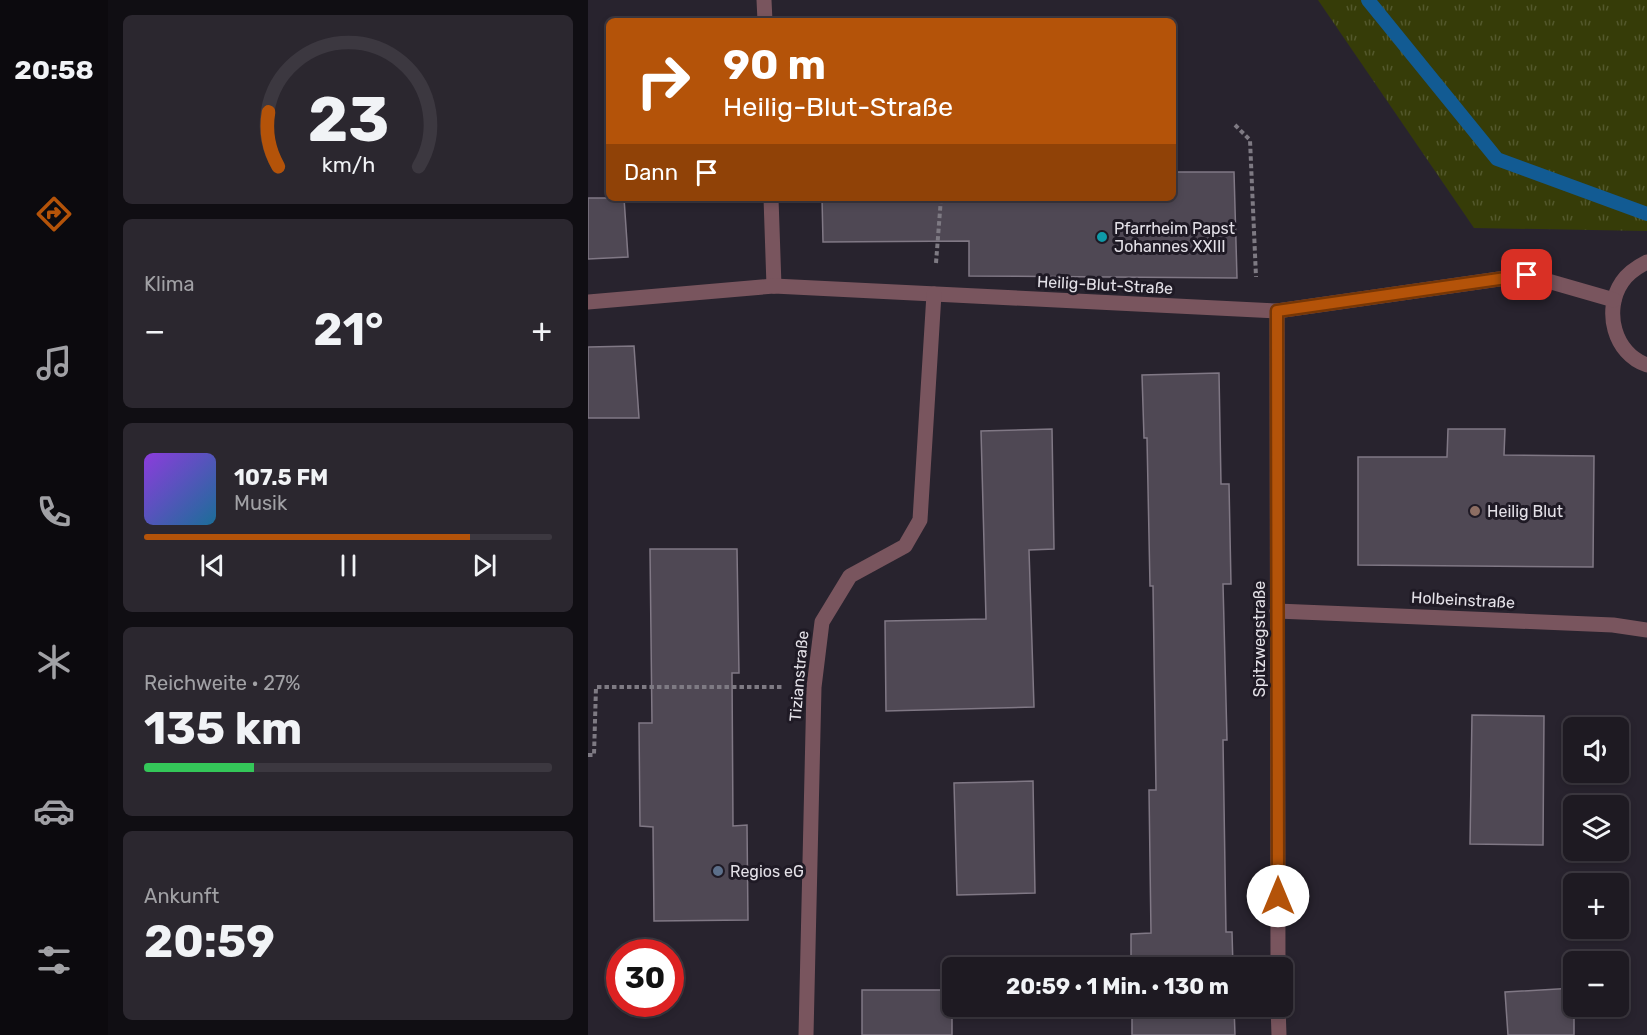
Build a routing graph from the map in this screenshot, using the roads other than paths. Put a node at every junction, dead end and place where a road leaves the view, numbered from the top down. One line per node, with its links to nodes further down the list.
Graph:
1 (764, 0): 2 (street)
2 (765, 18)
3 (771, 201): 5 (street)
4 (1647, 262): 7 (street)
5 (774, 286): 6 (street, Heilig-Blut-Straße); 8 (street, Heilig-Blut-Straße)
6 (934, 294): 9 (street, Heilig-Blut-Straße); 15 (street, Tizianstraße)
7 (1614, 300): 9 (street, Heilig-Blut-Straße); 10 (street)
8 (588, 302)
9 (1277, 311): 11 (street, Spitzwegstraße)
10 (1647, 365)
11 (1277, 611): 12 (street, Holbeinstraße); 13 (street, Spitzwegstraße)
12 (1647, 630)
13 (1278, 957)
14 (1278, 1017): 16 (street)
15 (806, 1035)
16 (1279, 1035)

